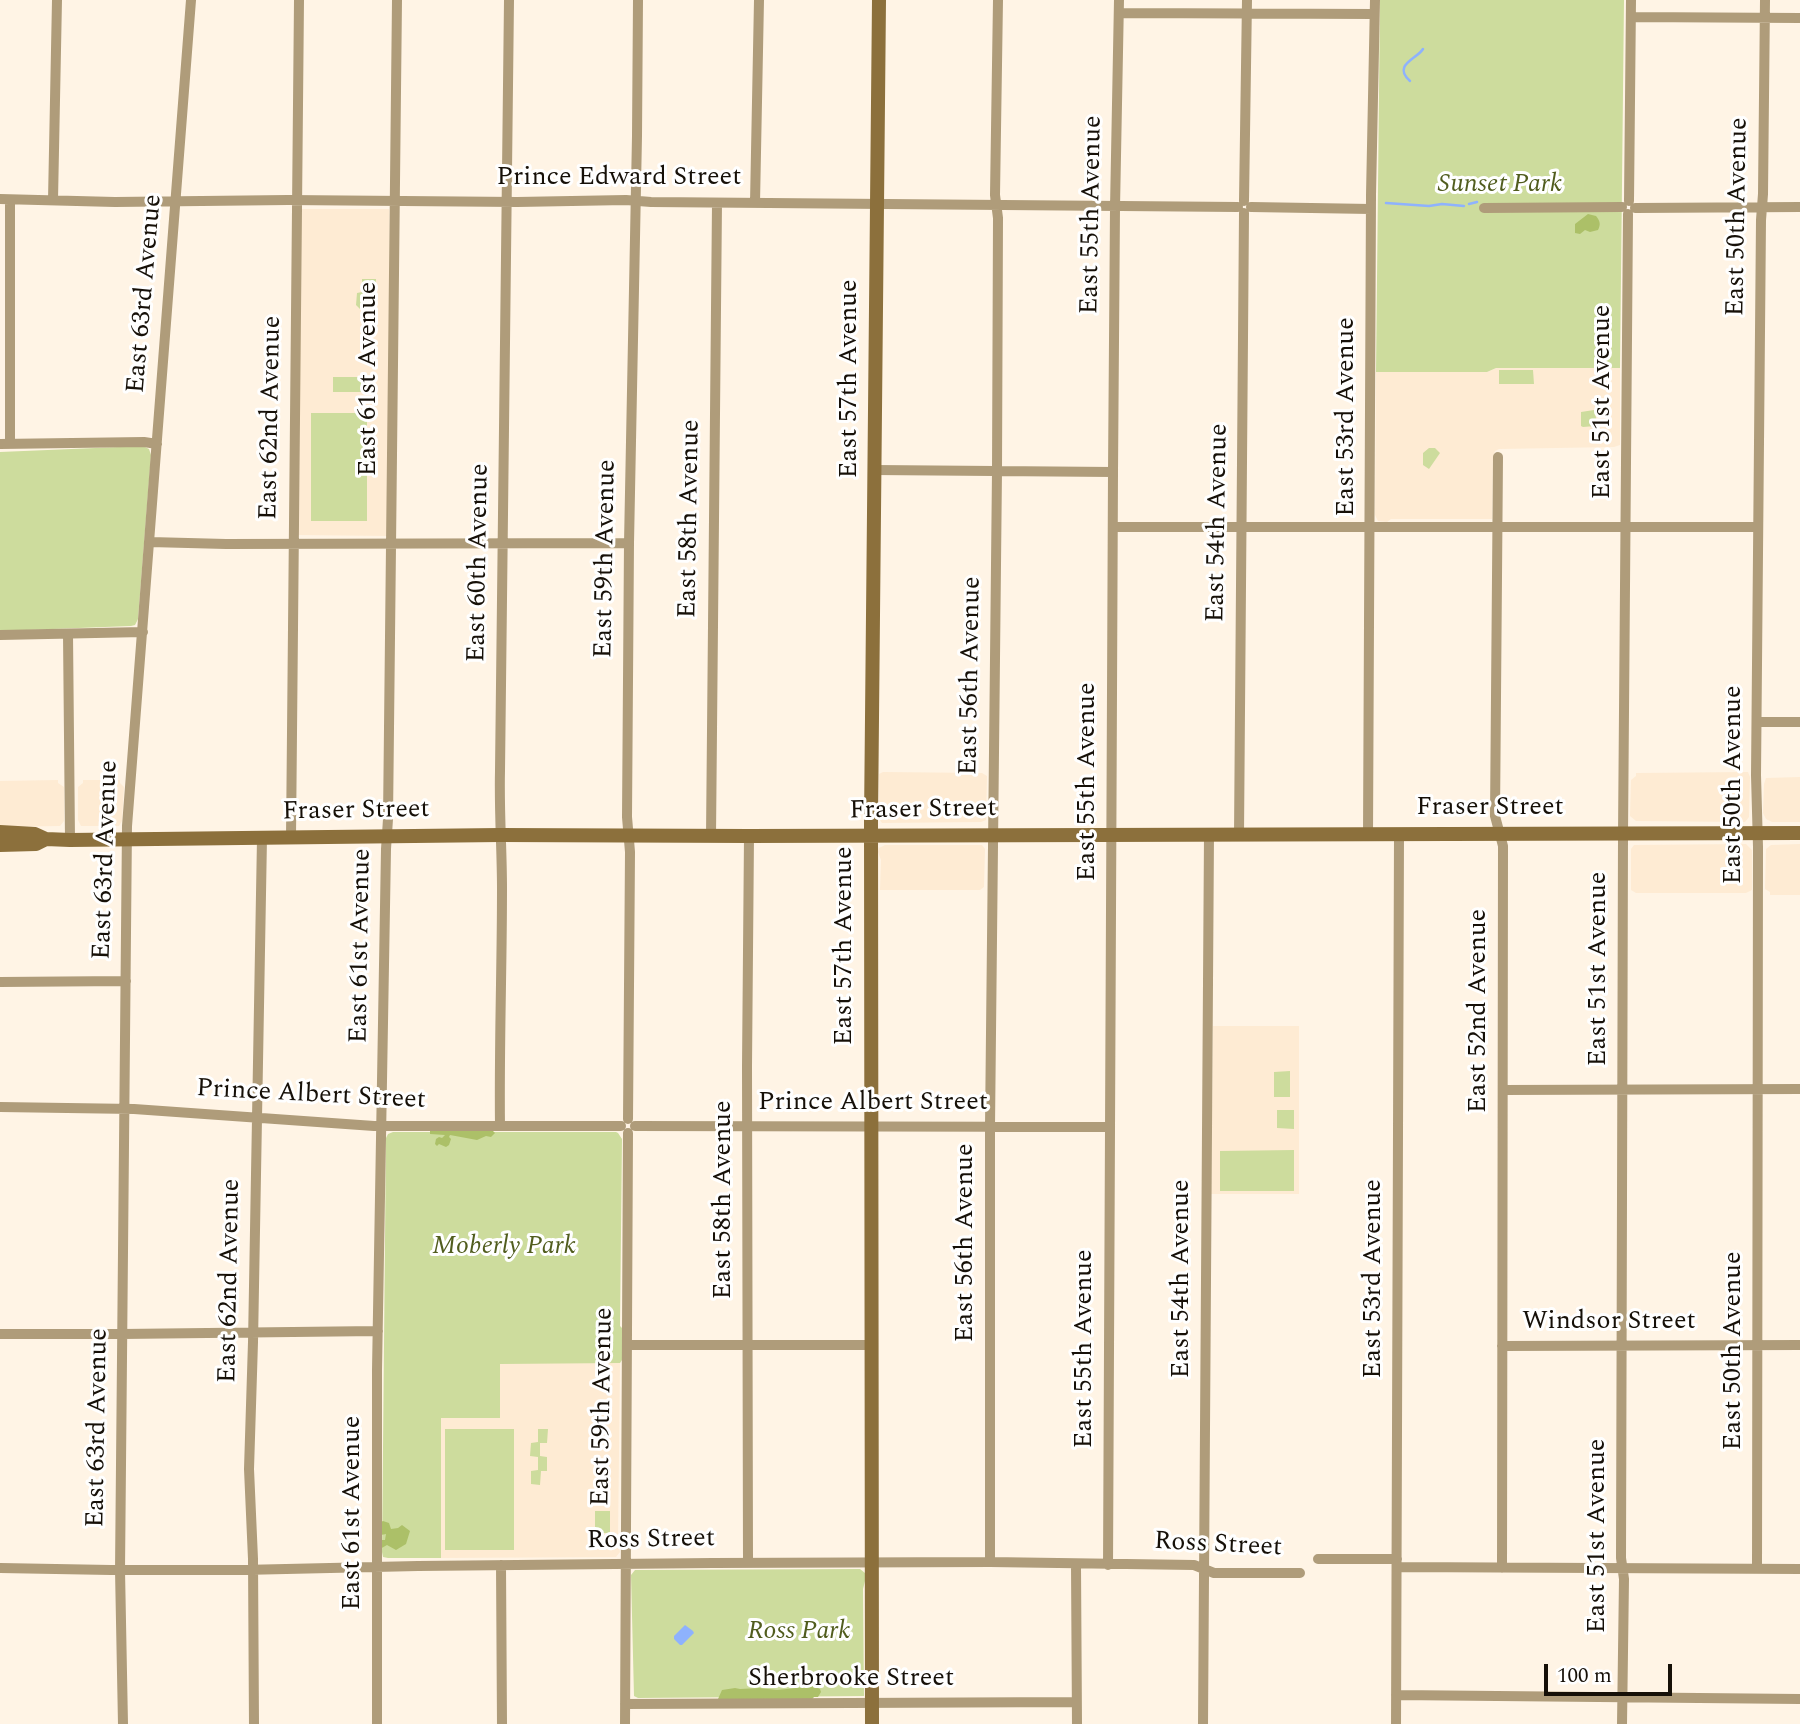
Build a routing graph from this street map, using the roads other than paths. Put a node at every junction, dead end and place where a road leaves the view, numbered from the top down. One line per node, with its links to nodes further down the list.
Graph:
1 (57, 0): 22 (street)
2 (191, 0): 23 (street, East 63rd Avenue)
3 (299, 0): 24 (street, East 62nd Avenue)
4 (397, 0): 25 (street, East 61st Avenue)
5 (509, 0): 27 (street, East 60th Avenue)
6 (638, 0): 26 (street, East 59th Avenue)
7 (759, 0): 29 (street)
8 (879, 0): 30 (street, East 57th Avenue)
9 (998, 0): 31 (street, East 56th Avenue)
10 (1119, 0): 15 (street, East 55th Avenue)
11 (1247, 0): 16 (street, East 54th Avenue)
12 (1375, 0): 17 (street, East 53rd Avenue)
13 (1631, 0): 18 (street, East 51st Avenue)
14 (1765, 0): 19 (street, East 50th Avenue)
15 (1119, 13): 16 (street); 35 (street, East 55th Avenue)
16 (1247, 13): 17 (street); 32 (street, East 54th Avenue)
17 (1374, 14): 38 (street, East 53rd Avenue)
18 (1631, 17): 19 (street); 37 (street, East 51st Avenue)
19 (1765, 18): 20 (street); 33 (street, East 50th Avenue)
20 (1800, 18)
21 (5, 200): 22 (street, Prince Edward Street); 39 (street)
22 (53, 200): 23 (street, Prince Edward Street)
23 (176, 200): 24 (street, Prince Edward Street); 40 (street, East 63rd Avenue)
24 (298, 200): 25 (street, Prince Edward Street); 53 (street, East 62nd Avenue)
25 (395, 201): 27 (street, Prince Edward Street); 54 (street, East 61st Avenue)
26 (635, 201): 27 (street, Prince Edward Street); 28 (street, Prince Edward Street); 52 (street, East 59th Avenue)
27 (507, 202): 55 (street, East 60th Avenue)
28 (717, 203): 29 (street, Prince Edward Street); 75 (street, East 58th Avenue)
29 (755, 203): 30 (street, Prince Edward Street)
30 (877, 204): 31 (street, Prince Edward Street); 42 (street, East 57th Avenue)
31 (997, 205): 35 (street, Prince Edward Street); 43 (street, East 56th Avenue)
32 (1244, 207): 35 (street, Prince Edward Street); 38 (street, Prince Edward Street); 49 (street, East 54th Avenue)
33 (1762, 207): 34 (street); 37 (street); 50 (street, East 50th Avenue)
34 (1800, 207)
35 (1115, 208): 44 (street, East 55th Avenue)
36 (1484, 208): 37 (street)
37 (1629, 208): 47 (street, East 51st Avenue)
38 (1371, 209): 45 (street, East 53rd Avenue)
39 (5, 444): 40 (street)
40 (157, 444): 51 (street, East 63rd Avenue)
41 (1498, 457): 46 (street, East 52nd Avenue)
42 (875, 470): 43 (street); 77 (street, East 57th Avenue)
43 (997, 471): 44 (street); 63 (street, East 56th Avenue)
44 (1113, 472): 48 (street, East 55th Avenue)
45 (1370, 526): 46 (street); 49 (street); 67 (street, East 53rd Avenue)
46 (1498, 526): 47 (street); 69 (street, East 52nd Avenue)
47 (1626, 526): 50 (street); 70 (street, East 51st Avenue)
48 (1113, 527): 49 (street); 64 (street, East 55th Avenue)
49 (1241, 527): 66 (street, East 54th Avenue)
50 (1758, 527): 59 (street, East 50th Avenue)
51 (150, 542): 53 (street); 56 (street, East 63rd Avenue)
52 (629, 543): 55 (street); 73 (street, East 59th Avenue)
53 (294, 544): 54 (street); 78 (street, East 62nd Avenue)
54 (392, 544): 55 (street); 74 (street, East 61st Avenue)
55 (503, 544): 72 (street, East 60th Avenue)
56 (143, 632): 57 (street); 81 (street, East 63rd Avenue)
57 (68, 634): 58 (street); 82 (street)
58 (0, 635)
59 (1757, 722): 60 (street); 71 (street, East 50th Avenue)
60 (1800, 722)
61 (0, 832): 80 (street, Fraser Street)
62 (1800, 833): 71 (street, Fraser Street)
63 (992, 834): 64 (street, Fraser Street); 77 (street, Fraser Street); 98 (street, East 56th Avenue)
64 (1111, 834): 65 (street, Fraser Street); 99 (street, East 55th Avenue)
65 (1209, 834): 66 (street, Fraser Street); 125 (street, East 54th Avenue)
66 (1239, 834): 67 (street, Fraser Street)
67 (1368, 834): 68 (street, Fraser Street)
68 (1399, 834): 69 (street, Fraser Street); 115 (street, East 53rd Avenue)
69 (1499, 834): 70 (street, Fraser Street); 88 (street, East 52nd Avenue)
70 (1623, 834): 71 (street, Fraser Street); 89 (street, East 51st Avenue)
71 (1757, 834): 86 (street, East 50th Avenue)
72 (500, 835): 73 (street, Fraser Street); 74 (street, Fraser Street); 94 (street, East 60th Avenue)
73 (628, 835): 75 (street, Fraser Street); 95 (street, East 59th Avenue)
74 (387, 836): 78 (street, Fraser Street); 93 (street, East 61st Avenue)
75 (711, 836): 76 (street, Fraser Street)
76 (749, 836): 77 (street, Fraser Street); 96 (street, East 58th Avenue)
77 (871, 836): 97 (street, East 57th Avenue)
78 (291, 837): 79 (street, Fraser Street)
79 (262, 838): 81 (street, Fraser Street); 92 (street, East 62nd Avenue)
80 (46, 839): 82 (street, Fraser Street); 83 (street, Fraser Street)
81 (127, 839): 82 (street, Fraser Street); 84 (street, East 63rd Avenue)
82 (70, 840)
83 (0, 845)
84 (126, 981): 85 (street); 91 (street, East 63rd Avenue)
85 (0, 982)
86 (1757, 1089): 87 (street); 89 (street); 110 (street, East 50th Avenue)
87 (1800, 1089)
88 (1503, 1090): 89 (street); 108 (street, East 52nd Avenue)
89 (1623, 1090): 109 (street, East 51st Avenue)
90 (0, 1107): 91 (street, Prince Albert Street)
91 (125, 1108): 92 (street, Prince Albert Street); 103 (street, East 63rd Avenue)
92 (256, 1118): 93 (street, Prince Albert Street); 101 (street, East 62nd Avenue)
93 (382, 1126): 94 (street, Prince Albert Street); 100 (street, East 61st Avenue)
94 (500, 1126): 95 (street, Prince Albert Street)
95 (628, 1126): 96 (street, Prince Albert Street); 104 (street, East 59th Avenue)
96 (748, 1126): 97 (street, Prince Albert Street); 105 (street, East 58th Avenue)
97 (871, 1126): 98 (street, Prince Albert Street); 106 (street, East 57th Avenue)
98 (990, 1126): 99 (street, Prince Albert Street); 112 (street, East 56th Avenue)
99 (1110, 1127): 119 (street, East 55th Avenue)
100 (378, 1331): 101 (street); 120 (street, East 61st Avenue)
101 (253, 1333): 103 (street); 124 (street, East 62nd Avenue)
102 (0, 1334): 103 (street)
103 (122, 1334): 128 (street, East 63rd Avenue)
104 (628, 1345): 105 (street); 116 (street, East 59th Avenue)
105 (747, 1345): 106 (street); 113 (street, East 58th Avenue)
106 (870, 1345): 114 (street, East 57th Avenue)
107 (1800, 1345): 110 (street, Windsor Street)
108 (1502, 1346): 109 (street, Windsor Street); 122 (street, East 52nd Avenue)
109 (1622, 1346): 110 (street, Windsor Street); 123 (street, East 51st Avenue)
110 (1758, 1346): 126 (street, East 50th Avenue)
111 (1318, 1559): 115 (street, Ross Street)
112 (990, 1562): 114 (street, Ross Street); 118 (street, Ross Street)
113 (748, 1563): 114 (street, Ross Street); 116 (street, Ross Street)
114 (871, 1563): 133 (street, East 57th Avenue)
115 (1397, 1563): 122 (street, Ross Street); 130 (street, East 53rd Avenue)
116 (625, 1564): 117 (street, Ross Street); 135 (street, East 59th Avenue)
117 (501, 1565): 120 (street, Ross Street); 139 (street)
118 (1076, 1565): 119 (street, Ross Street); 134 (street)
119 (1108, 1565): 125 (street, Ross Street)
120 (376, 1566): 124 (street, Ross Street); 138 (street, East 61st Avenue)
121 (0, 1568): 128 (street, Ross Street)
122 (1502, 1568): 123 (street, Ross Street)
123 (1623, 1568): 126 (street, Ross Street); 131 (street, East 51st Avenue)
124 (253, 1569): 128 (street, Ross Street); 137 (street, East 62nd Avenue)
125 (1204, 1569): 129 (street, Ross Street); 143 (street, East 54th Avenue)
126 (1757, 1569): 127 (street, Ross Street)
127 (1800, 1569)
128 (120, 1570): 136 (street, East 63rd Avenue)
129 (1300, 1573)
130 (1396, 1695): 131 (street); 144 (street, East 53rd Avenue)
131 (1622, 1697): 132 (street); 145 (street, East 51st Avenue)
132 (1800, 1699)
133 (872, 1702): 134 (street, Sherbrooke Street); 135 (street, Sherbrooke Street); 141 (street, East 57th Avenue)
134 (1076, 1702): 142 (street)
135 (625, 1704): 140 (street, East 59th Avenue)
136 (123, 1724)
137 (254, 1724)
138 (377, 1724)
139 (502, 1724)
140 (625, 1724)
141 (872, 1724)
142 (1077, 1724)
143 (1203, 1724)
144 (1395, 1724)
145 (1622, 1724)

